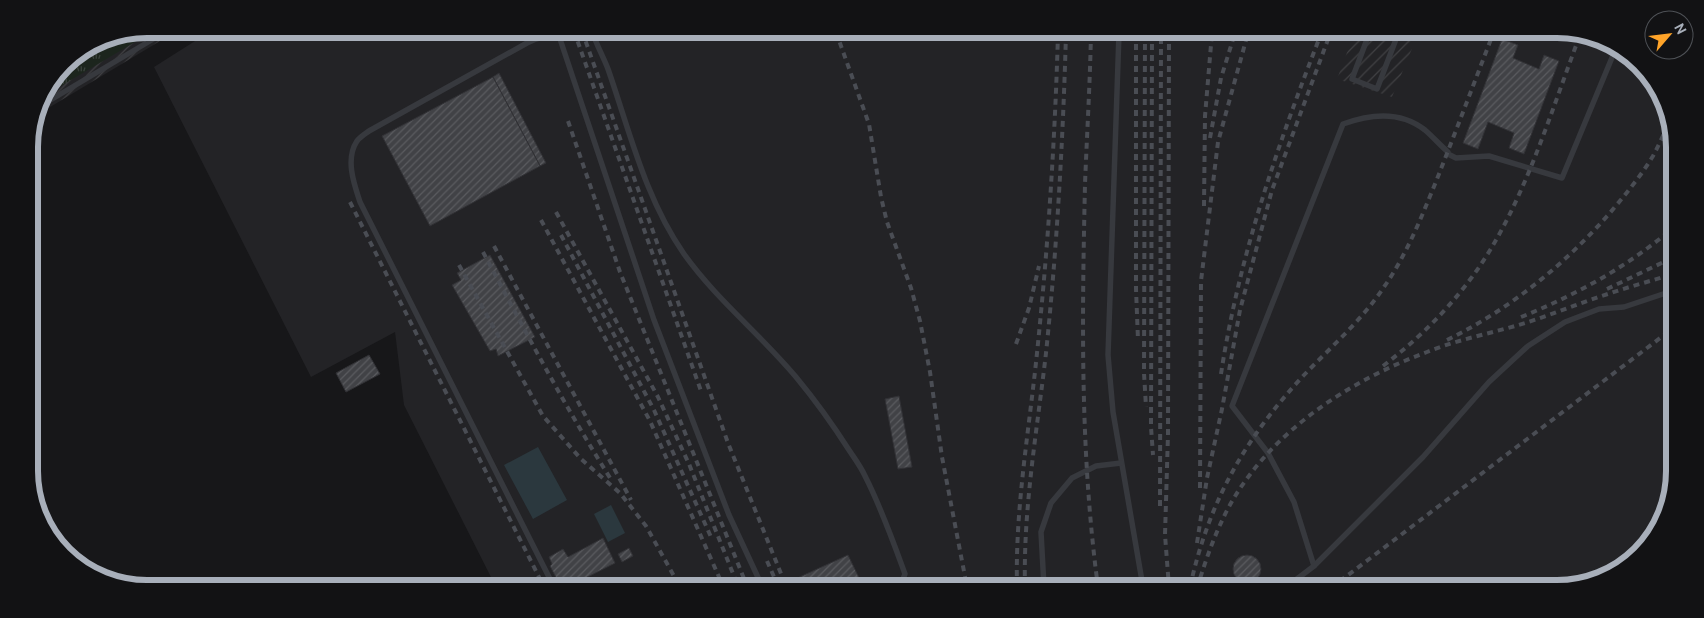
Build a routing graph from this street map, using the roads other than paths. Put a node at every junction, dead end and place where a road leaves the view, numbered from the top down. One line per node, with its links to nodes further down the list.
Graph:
1 (155, 38): 9 (lane)
2 (539, 38): 13 (lane)
3 (559, 38): 14 (lane)
4 (595, 38): 15 (lane)
5 (1119, 38): 11 (lane)
6 (1367, 38): 7 (lane)
7 (1396, 38)
8 (1614, 54): 12 (lane)
9 (47, 102)
10 (1667, 293): 12 (lane)
11 (1121, 463): 16 (lane); 17 (lane)
12 (1314, 566): 18 (lane)
13 (550, 580)
14 (759, 580)
15 (902, 580)
16 (1044, 580)
17 (1142, 580)
18 (1296, 580)

